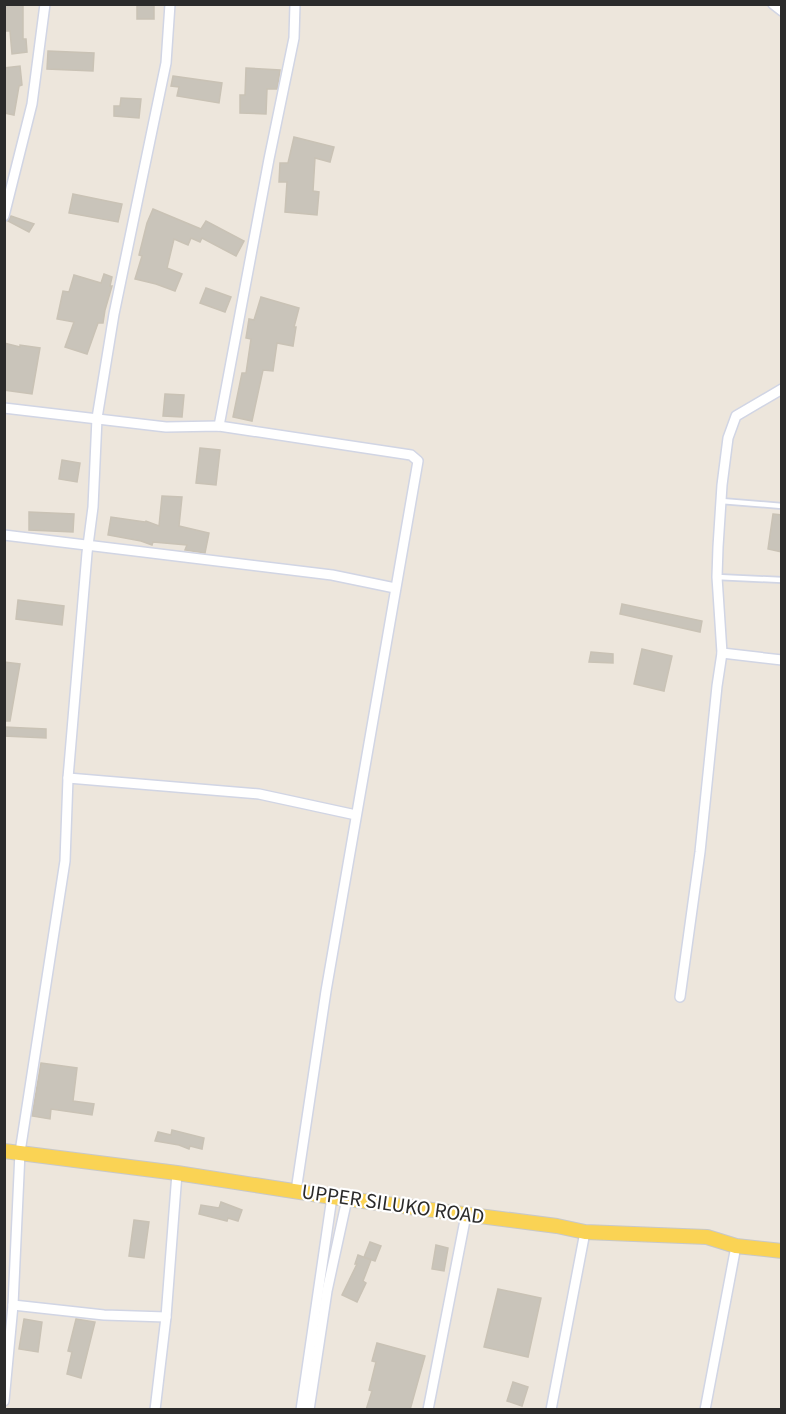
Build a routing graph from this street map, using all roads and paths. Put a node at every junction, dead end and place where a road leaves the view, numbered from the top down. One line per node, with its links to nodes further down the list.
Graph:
1 (45, 4): 6 (street)
2 (170, 4): 9 (street)
3 (295, 4): 10 (street)
4 (773, 4): 5 (street)
5 (782, 11)
6 (4, 216)
7 (782, 389): 11 (street)
8 (4, 408): 9 (street)
9 (97, 418): 10 (street); 14 (street)
10 (219, 426): 17 (street)
11 (721, 501): 12 (lane); 15 (street)
12 (782, 506)
13 (4, 535): 14 (street)
14 (88, 545): 17 (street); 20 (street)
15 (717, 577): 16 (lane); 18 (street)
16 (782, 580)
17 (395, 588): 21 (street)
18 (722, 653): 19 (street); 22 (street)
19 (782, 660)
20 (68, 777): 21 (street); 24 (street)
21 (356, 815): 26 (street)
22 (680, 998)
23 (4, 1150): 24 (main road, UPPER SILUKO ROAD)
24 (20, 1152): 25 (main road, UPPER SILUKO ROAD); 33 (street)
25 (177, 1173): 26 (main road, UPPER SILUKO ROAD); 34 (street)
26 (296, 1191): 27 (main road, UPPER SILUKO ROAD)
27 (332, 1197): 28 (main road, UPPER SILUKO ROAD); 37 (street)
28 (347, 1199): 29 (main road, UPPER SILUKO ROAD); 38 (street)
29 (466, 1215): 30 (main road, UPPER SILUKO ROAD); 39 (street)
30 (585, 1232): 31 (main road, UPPER SILUKO ROAD); 40 (street)
31 (736, 1246): 32 (main road, UPPER SILUKO ROAD); 41 (street)
32 (782, 1251)
33 (13, 1305): 34 (street); 35 (street)
34 (166, 1317): 36 (street)
35 (4, 1401)
36 (154, 1410)
37 (301, 1410)
38 (309, 1410)
39 (428, 1410)
40 (551, 1410)
41 (705, 1410)

